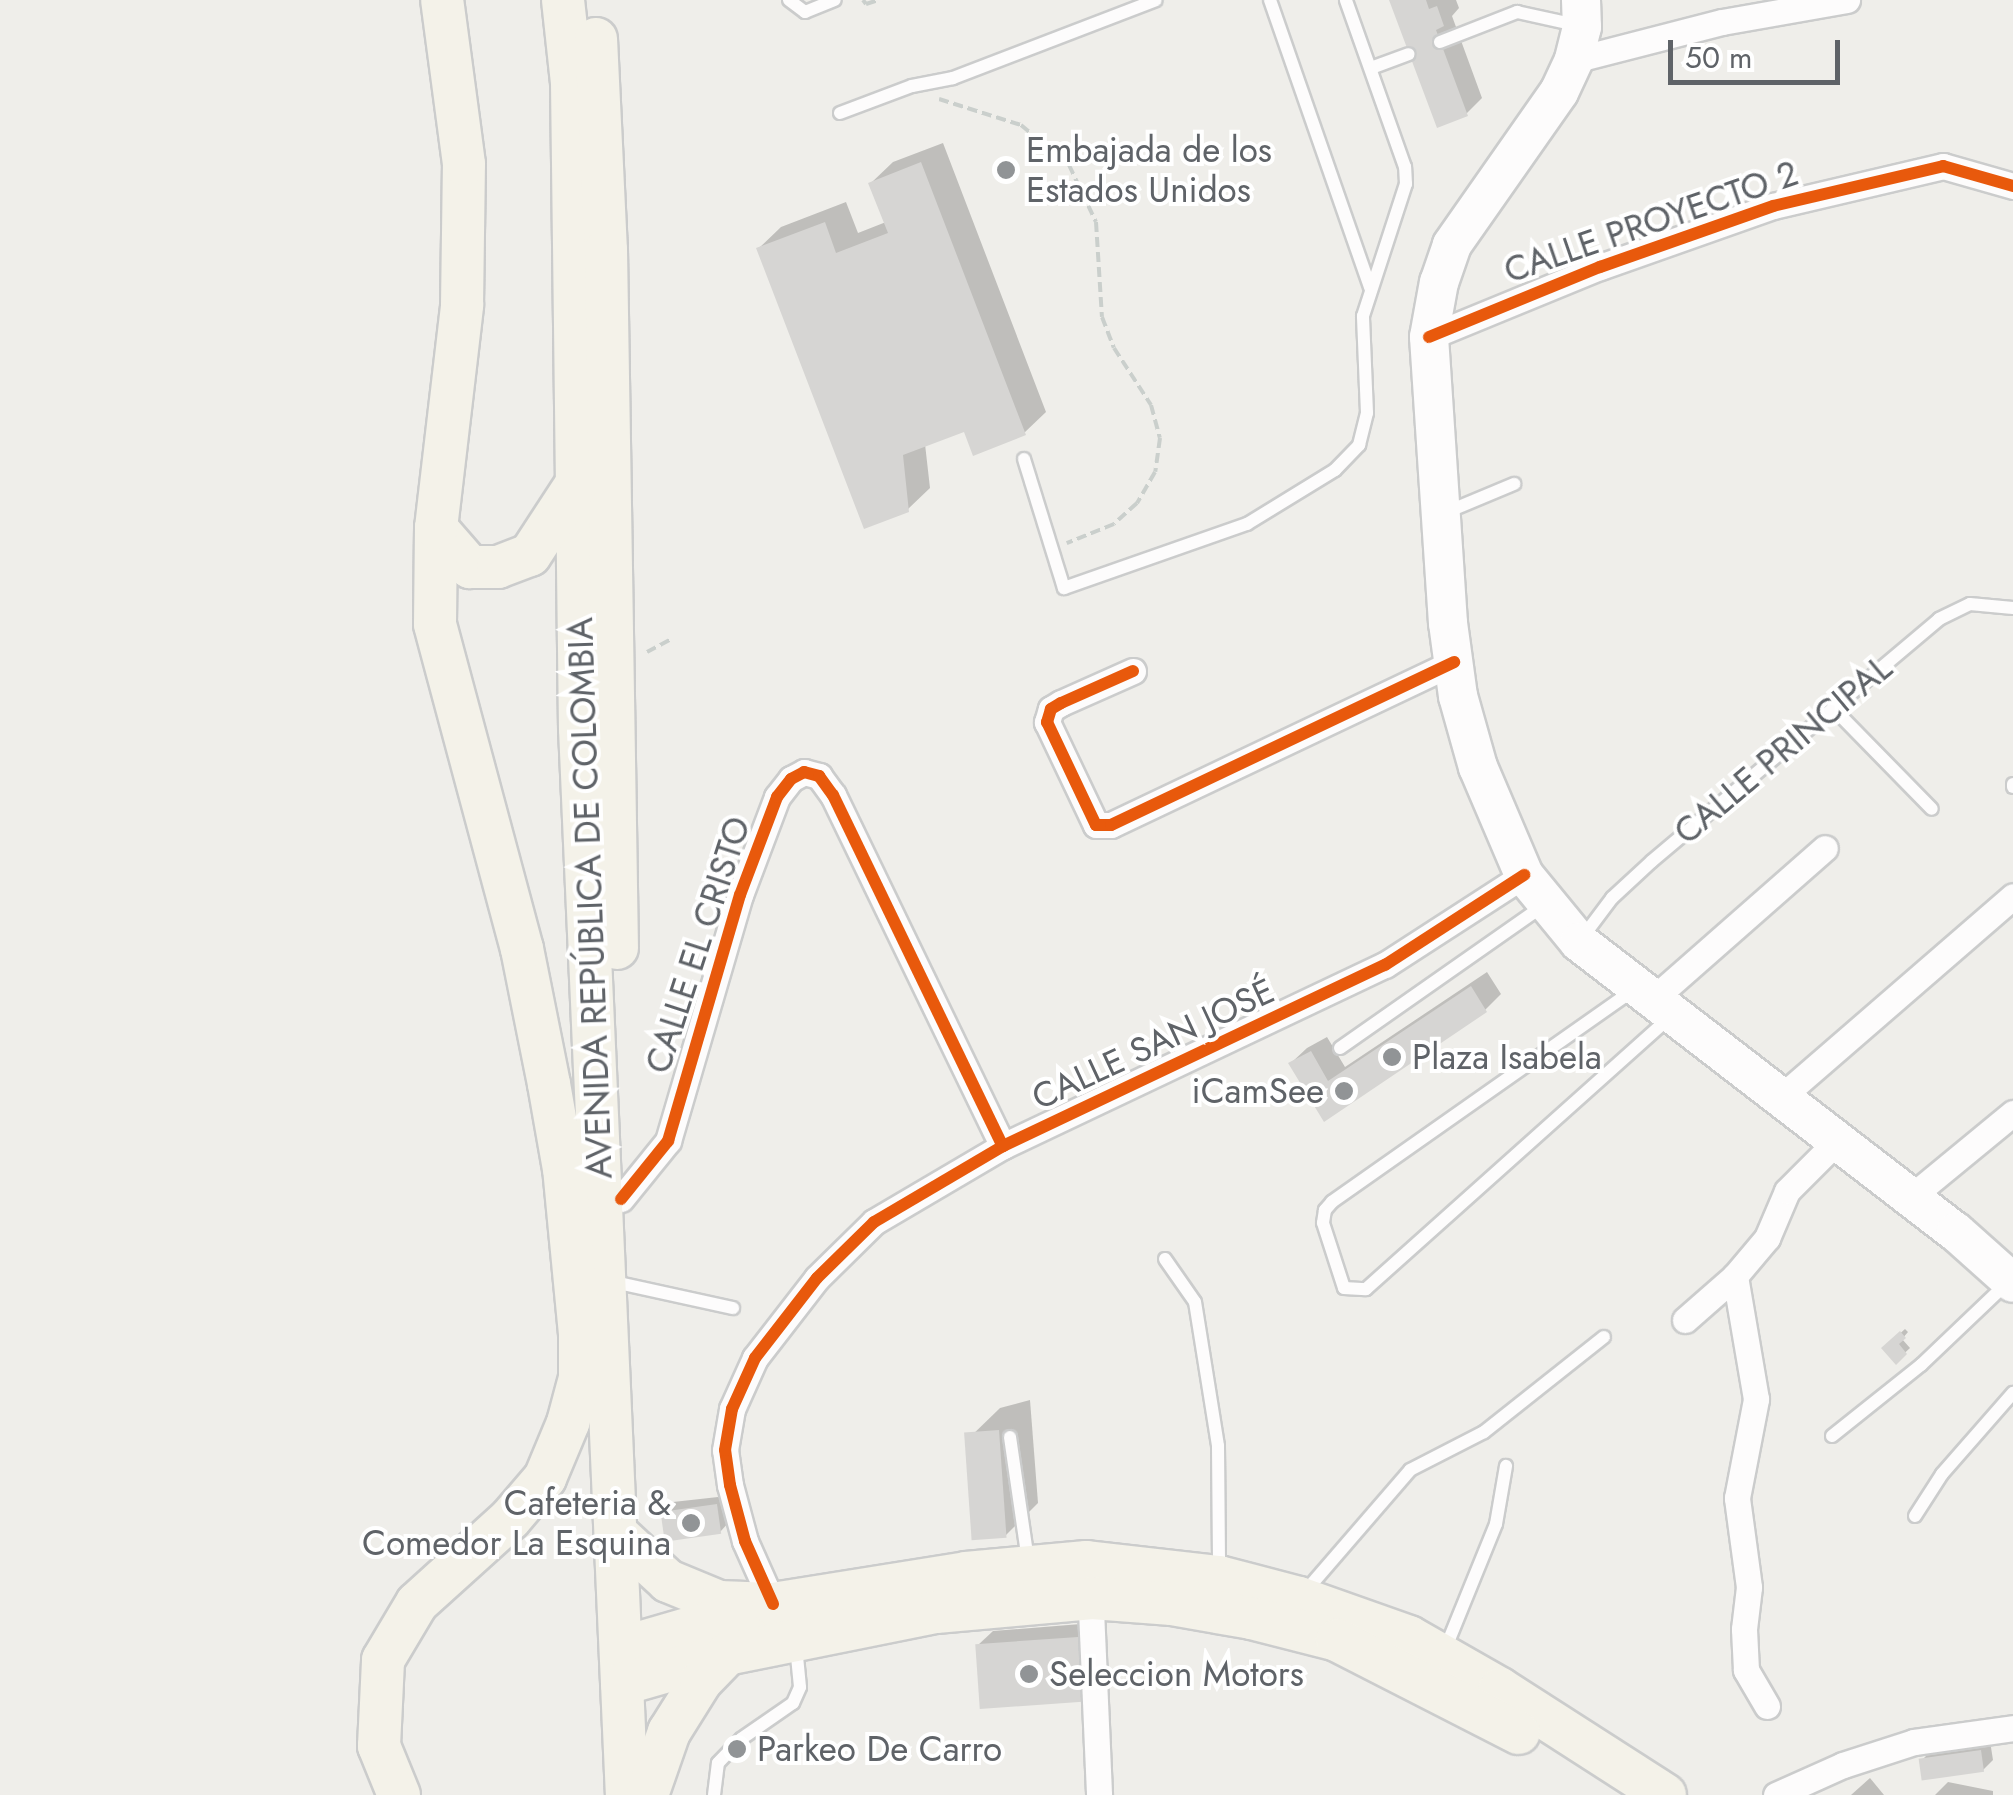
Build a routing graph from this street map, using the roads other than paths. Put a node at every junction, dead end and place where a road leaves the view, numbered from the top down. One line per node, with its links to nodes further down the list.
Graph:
1 (543, 0): 15 (main road)
2 (563, 0): 15 (main road, AVENIDA REPÚBLICA DE COLOMBIA)
3 (591, 0): 41 (main road)
4 (789, 0): 5 (lane)
5 (835, 0)
6 (1156, 0): 16 (lane)
7 (1270, 0): 18 (lane)
8 (1346, 0): 14 (lane)
9 (1847, 0): 11 (street)
10 (447, 10): 24 (main road, AVENIDA REPÚBLICA DE COLOMBIA)
11 (1579, 29): 12 (lane); 19 (main road)
12 (1440, 42)
13 (1410, 54): 14 (lane)
14 (1371, 68): 18 (lane)
15 (572, 83): 21 (main road, AVENIDA REPÚBLICA DE COLOMBIA)
16 (840, 112)
17 (2013, 186): 19 (street, CALLE PROYECTO 2)
18 (1370, 287): 20 (lane)
19 (1429, 337): 23 (main road)
20 (1024, 459)
21 (577, 482): 24 (main road); 41 (main road, AVENIDA REPÚBLICA DE COLOMBIA)
22 (1514, 484): 23 (lane)
23 (1441, 515): 26 (main road)
24 (436, 528): 67 (main road, AVENIDA REPÚBLICA DE COLOMBIA)
25 (2013, 608): 28 (lane, CALLE PRINCIPAL)
26 (1454, 662): 27 (street); 31 (main road)
27 (1132, 671)
28 (1833, 708): 29 (lane); 33 (lane, CALLE PRINCIPAL)
29 (1932, 809)
30 (1825, 848): 34 (street)
31 (1535, 890): 33 (main road); 35 (lane); 39 (street, CALLE SAN JOSÉ)
32 (2013, 896): 36 (street)
33 (1579, 942): 34 (main road)
34 (1654, 1000): 34 (lane); 36 (main road)
35 (1340, 1048)
36 (1780, 1098): 38 (main road)
37 (2013, 1112): 40 (street)
38 (1837, 1141): 40 (main road); 43 (street)
39 (1003, 1146): 41 (street, CALLE EL CRISTO); 59 (street, CALLE SAN JOSÉ)
40 (1912, 1198): 45 (main road)
41 (611, 1212): 44 (main road, AVENIDA REPÚBLICA DE COLOMBIA)
42 (1165, 1259): 56 (lane)
43 (1735, 1276): 47 (street); 64 (street)
44 (602, 1279): 46 (lane); 54 (main road, AVENIDA REPÚBLICA DE COLOMBIA)
45 (2011, 1282): 51 (lane)
46 (733, 1308)
47 (1685, 1320)
48 (1604, 1337): 58 (lane)
49 (2013, 1393): 53 (lane)
50 (1010, 1436): 55 (lane)
51 (1832, 1436)
52 (1506, 1466): 62 (lane)
53 (1915, 1516)
54 (616, 1533): 59 (main road); 63 (main road, AVENIDA REPÚBLICA DE COLOMBIA)
55 (1030, 1567): 57 (main road); 59 (main road)
56 (1219, 1577): 57 (main road); 58 (main road)
57 (1089, 1580): 60 (main road); 69 (street); 70 (main road)
58 (1299, 1598): 62 (main road)
59 (773, 1604): 63 (main road)
60 (795, 1641): 61 (main road); 68 (lane)
61 (728, 1654): 63 (main road); 66 (main road)
62 (1443, 1654): 71 (main road)
63 (622, 1666): 66 (main road, AVENIDA REPÚBLICA DE COLOMBIA)
64 (1767, 1706)
65 (2013, 1728): 72 (street)
66 (631, 1794)
67 (399, 1795)
68 (714, 1795)
69 (1099, 1795)
70 (1616, 1795)
71 (1665, 1795)
72 (1776, 1795)

